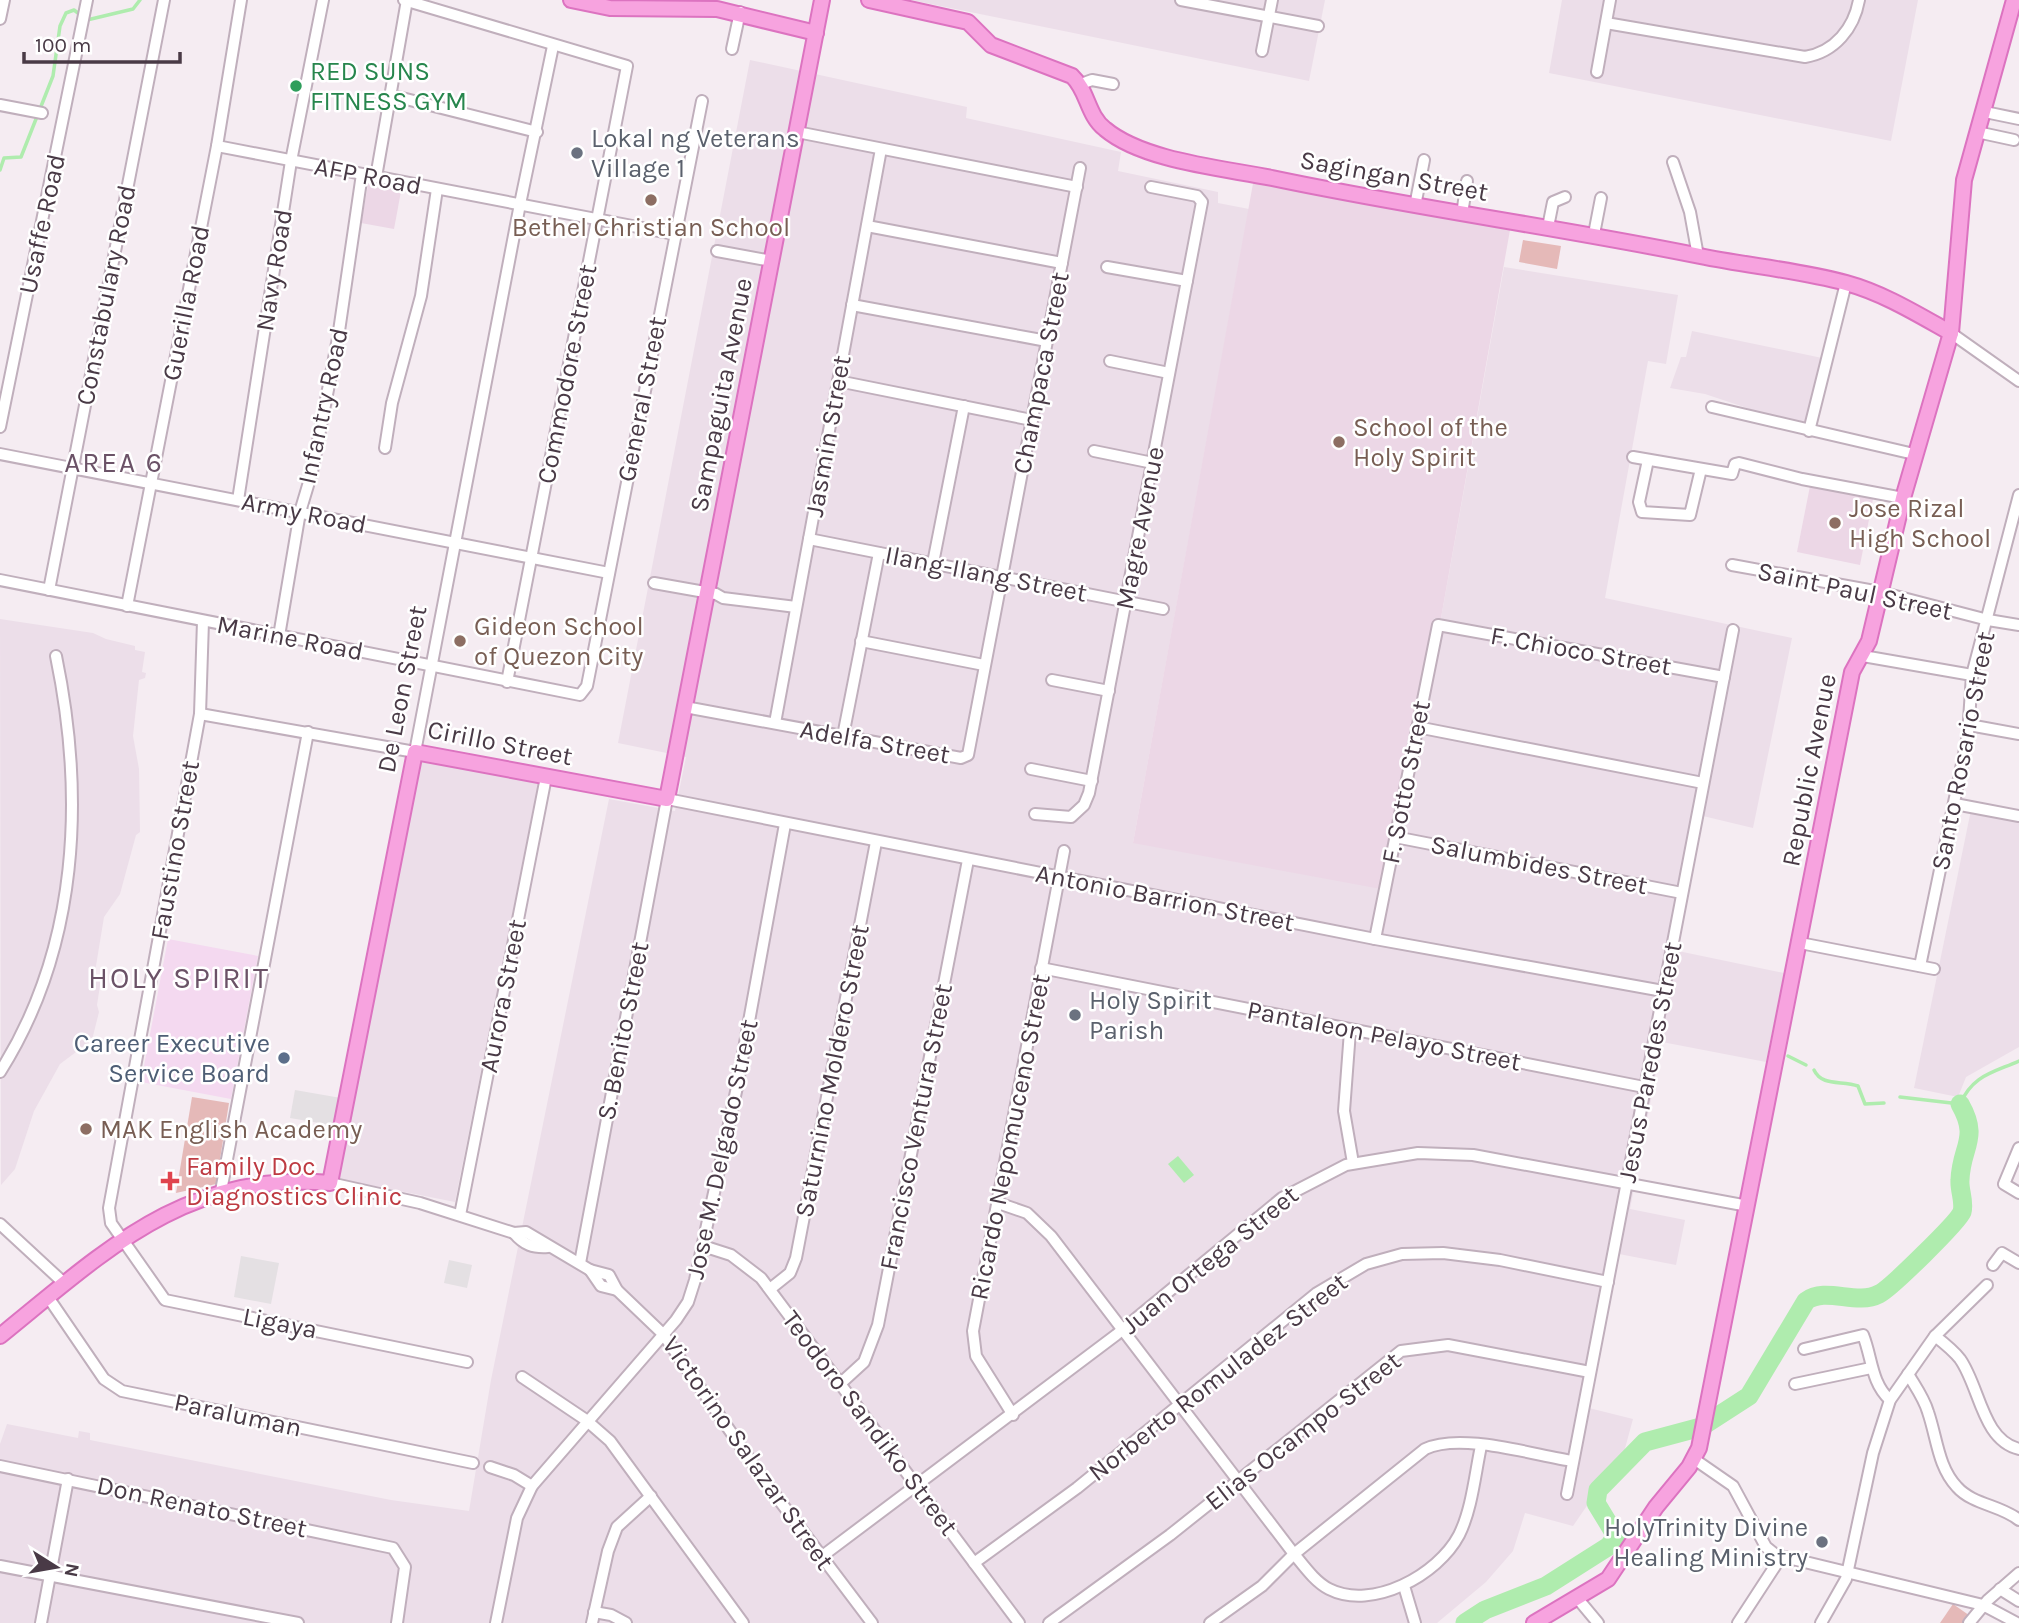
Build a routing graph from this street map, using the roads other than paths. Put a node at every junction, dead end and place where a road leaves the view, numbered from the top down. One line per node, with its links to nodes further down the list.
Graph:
1 (4, 0): 18 (street)
2 (86, 0): 77 (street, Usaffe Road)
3 (164, 0): 86 (street, Constabulary Road)
4 (241, 0): 38 (street, Guerilla Road)
5 (323, 0): 41 (street, Navy Road)
6 (406, 0): 22 (street); 28 (street)
7 (572, 0): 15 (main road)
8 (822, 0): 21 (main road, Sampaguita Avenue)
9 (869, 0): 26 (main road)
10 (1181, 0): 17 (street)
11 (1272, 0): 17 (street)
12 (1610, 0): 19 (street)
13 (1859, 0): 19 (street)
14 (2014, 0): 31 (main road, Republic Avenue)
15 (717, 4): 16 (main road)
16 (740, 12): 21 (main road); 23 (street)
17 (1269, 17): 20 (street); 24 (street)
18 (0, 19)
19 (1606, 23): 25 (street)
20 (1318, 26)
21 (816, 33): 35 (main road, Sampaguita Avenue)
22 (554, 46): 34 (street, De Leon Street); 55 (street, Commodore Street)
23 (732, 49)
24 (1262, 51)
25 (1597, 72)
26 (1081, 84): 27 (street); 53 (main road, Sagingan Street)
27 (1113, 84)
28 (390, 94): 34 (street); 45 (street)
29 (702, 101): 58 (street, General Street)
30 (0, 105): 32 (street)
31 (1985, 112): 33 (street); 36 (main road, Republic Avenue)
32 (42, 113)
33 (2019, 119)
34 (537, 132): 52 (street, De Leon Street)
35 (797, 132): 39 (street); 62 (main road, Sampaguita Avenue)
36 (1977, 132): 37 (street); 68 (main road, Republic Avenue)
37 (2014, 140)
38 (216, 146): 41 (street, AFP Road); 88 (street, Guerilla Road)
39 (881, 149): 47 (street); 56 (street, Jasmin Street)
40 (1424, 160): 53 (street)
41 (291, 161): 44 (street, AFP Road); 91 (street, Navy Road)
42 (1673, 162): 61 (street)
43 (1080, 169): 47 (street, Champaca Street)
44 (362, 174): 45 (street, AFP Road); 92 (street, Infantry Road)
45 (376, 177): 49 (street, AFP Road)
46 (1467, 181): 54 (street)
47 (1077, 187): 63 (street, Champaca Street)
48 (1151, 187): 65 (street, Magre Avenue)
49 (437, 189): 52 (street, AFP Road); 79 (street)
50 (1565, 197): 57 (street)
51 (1601, 198): 59 (street)
52 (520, 204): 55 (street, AFP Road); 94 (street, De Leon Street)
53 (1415, 206): 54 (main road, Sagingan Street)
54 (1462, 214): 57 (main road, Sagingan Street)
55 (597, 220): 58 (street, AFP Road); 96 (street, Commodore Street)
56 (867, 226): 63 (street); 67 (street, Jasmin Street)
57 (1548, 227): 59 (main road, Sagingan Street)
58 (674, 234): 99 (street, General Street)
59 (1594, 234): 61 (main road, Sagingan Street)
60 (717, 251): 62 (street)
61 (1698, 256): 66 (main road, Sagingan Street)
62 (772, 261): 105 (main road, Sampaguita Avenue)
63 (1062, 262): 69 (street, Champaca Street)
64 (1107, 267): 65 (street)
65 (1187, 281): 71 (street, Magre Avenue)
66 (1846, 283): 68 (main road, Sagingan Street); 78 (street)
67 (852, 304): 69 (street); 72 (street, Jasmin Street)
68 (1951, 333): 73 (street); 82 (main road, Republic Avenue)
69 (1047, 341): 76 (street, Champaca Street)
70 (1111, 361): 71 (street)
71 (1170, 373): 85 (street, Magre Avenue)
72 (838, 381): 74 (street); 93 (street, Jasmin Street)
73 (2019, 382)
74 (964, 406): 76 (street); 97 (street)
75 (1712, 407): 78 (street)
76 (1032, 420): 100 (street, Champaca Street)
77 (0, 427)
78 (1809, 431): 82 (street)
79 (385, 448)
80 (1094, 452): 85 (street)
81 (0, 454): 86 (street, Army Road)
82 (1914, 454): 90 (main road, Republic Avenue)
83 (1633, 457): 84 (street)
84 (1648, 460): 87 (street); 87 (street)
85 (1153, 463): 106 (street, Magre Avenue)
86 (72, 468): 88 (street, Army Road); 103 (street, Constabulary Road)
87 (1701, 469): 90 (street)
88 (151, 483): 91 (street, Army Road); 107 (street, Guerilla Road)
89 (2019, 495): 110 (street, Santo Rosario Street)
90 (1903, 498): 104 (main road, Republic Avenue)
91 (238, 500): 92 (street, Army Road)
92 (300, 512): 94 (street, Army Road); 115 (street, Infantry Road)
93 (809, 539): 95 (street, Ilang-Ilang Street); 108 (street, Jasmin Street)
94 (455, 542): 96 (street, Army Road); 120 (street, De Leon Street)
95 (879, 553): 97 (street, Ilang-Ilang Street); 116 (street)
96 (531, 558): 99 (street, Army Road); 124 (street, Commodore Street)
97 (933, 564): 100 (street, Ilang-Ilang Street)
98 (1732, 565): 104 (street, Saint Paul Street)
99 (609, 572): 126 (street, General Street)
100 (1001, 577): 106 (street, Ilang-Ilang Street); 119 (street, Adelfa Street)
101 (0, 580): 103 (street, Marine Road)
102 (654, 583): 105 (street)
103 (49, 590): 107 (street, Marine Road)
104 (1880, 592): 110 (street, Saint Paul Street); 118 (main road, Republic Avenue)
105 (712, 593): 108 (street); 127 (main road, Sampaguita Avenue)
106 (1126, 602): 109 (street, Ilang-Ilang Street); 125 (street, Magre Avenue)
107 (127, 606): 111 (street, Marine Road)
108 (796, 607): 129 (street, Jasmin Street)
109 (1163, 609)
110 (1988, 620): 113 (street, Saint Paul Street); 121 (street, Santo Rosario Street)
111 (203, 621): 115 (street, Marine Road); 128 (street, Faustino Street)
112 (1438, 625): 122 (street, F. Chioco Street); 131 (street, F. Sotto Street)
113 (2019, 625)
114 (1733, 630): 122 (street, Jesus Paredes Street)
115 (279, 636): 120 (street, Marine Road)
116 (861, 641): 119 (street); 134 (street)
117 (56, 656): 158 (street)
118 (1863, 656): 121 (street); 152 (main road, Republic Avenue)
119 (984, 665): 134 (street, Adelfa Street)
120 (431, 667): 124 (street, Marine Road); 135 (street, De Leon Street)
121 (1972, 675): 130 (street, Santo Rosario Street)
122 (1724, 677): 139 (street, Jesus Paredes Street)
123 (1052, 680): 125 (street)
124 (507, 682): 126 (street, Marine Road)
125 (1109, 691): 138 (street, Magre Avenue)
126 (580, 695)
127 (685, 707): 129 (street, Adelfa Street); 140 (main road, Sampaguita Avenue)
128 (200, 714): 132 (street, Cirillo Street); 170 (street, Faustino Street)
129 (775, 723): 134 (street, Adelfa Street)
130 (1969, 725): 133 (street); 141 (street, Santo Rosario Street)
131 (1418, 727): 139 (street); 145 (street, F. Sotto Street)
132 (308, 732): 135 (street, Cirillo Street); 164 (street)
133 (2019, 734)
134 (843, 736)
135 (415, 752): 137 (main road, Cirillo Street); 162 (main road, De Leon Street)
136 (1031, 769): 138 (street)
137 (546, 777): 140 (main road, Cirillo Street); 168 (street, Aurora Street)
138 (1092, 781): 142 (street, Magre Avenue)
139 (1703, 783): 150 (street, Jesus Paredes Street)
140 (667, 799): 144 (street, Antonio Barrion Street); 172 (street, S. Benito Street)
141 (1955, 804): 143 (street); 153 (street, Santo Rosario Street)
142 (1035, 814)
143 (2019, 816)
144 (785, 824): 146 (street, Antonio Barrion Street); 171 (street, Jose M. Delgado Street)
145 (1395, 837): 150 (street, Salumbides Street); 151 (street, F. Sotto Street)
146 (876, 842): 148 (street, Antonio Barrion Street); 178 (street, Saturnino Moldero Street)
147 (1064, 851): 149 (street, Ricardo Nepomuceno Street)
148 (968, 860): 149 (street, Antonio Barrion Street); 190 (street, Francisco Ventura Street)
149 (1059, 877): 151 (street, Antonio Barrion Street); 154 (street, Ricardo Nepomuceno Street)
150 (1682, 893): 156 (street, Jesus Paredes Street)
151 (1375, 939): 156 (street, Antonio Barrion Street)
152 (1800, 943): 153 (street); 167 (main road, Republic Avenue)
153 (1920, 966): 155 (street)
154 (1041, 968): 157 (street, Pantaleon Pelayo Street); 166 (street, Ricardo Nepomuceno Street)
155 (1934, 969)
156 (1664, 991): 159 (street, Jesus Paredes Street)
157 (1350, 1031): 159 (street, Pantaleon Pelayo Street); 161 (street)
158 (0, 1072)
159 (1644, 1087): 163 (street, Jesus Paredes Street)
160 (2019, 1148): 165 (street)
161 (1353, 1163): 163 (street, Juan Ortega Street); 180 (street, Juan Ortega Street)
162 (330, 1183): 164 (main road); 168 (street, Victorino Salazar Street)
163 (1626, 1183): 167 (street, Juan Ortega Street); 175 (street, Jesus Paredes Street)
164 (221, 1191): 170 (main road)
165 (2019, 1193)
166 (998, 1203): 180 (street); 194 (street, Ricardo Nepomuceno Street)
167 (1748, 1206): 198 (main road, Republic Avenue)
168 (460, 1215): 172 (street, Victorino Salazar Street)
169 (0, 1224): 176 (street)
170 (122, 1241): 176 (main road); 185 (street, Ligaya)
171 (703, 1247): 178 (street, Teodoro Sandiko Street); 181 (street, Jose M. Delgado Street)
172 (580, 1263): 181 (street, Victorino Salazar Street)
173 (2019, 1263): 174 (street)
174 (1993, 1265)
175 (1608, 1282): 187 (street, Jesus Paredes Street); 193 (street, Norberto Romuladez Street)
176 (65, 1284): 179 (main road)
177 (1987, 1285): 183 (street)
178 (770, 1289): 190 (street, Teodoro Sandiko Street)
179 (48, 1297): 182 (main road); 200 (street, Paraluman)
180 (1124, 1329): 193 (street); 194 (street, Juan Ortega Street)
181 (663, 1334): 195 (street, Jose M. Delgado Street); 212 (street, Victorino Salazar Street)
182 (0, 1336)
183 (1935, 1336): 188 (street); 197 (street)
184 (1804, 1349): 186 (street)
185 (467, 1362)
186 (1871, 1368): 191 (street); 192 (street)
187 (1590, 1372): 199 (street, Jesus Paredes Street); 204 (street, Elias Ocampo Street)
188 (1908, 1374): 192 (street); 209 (street)
189 (522, 1377): 195 (street)
190 (841, 1383): 206 (street, Teodoro Sandiko Street)
191 (1795, 1384)
192 (1890, 1401): 215 (street)
193 (1181, 1404): 204 (street); 213 (street, Norberto Romuladez Street)
194 (1013, 1415): 206 (street, Juan Ortega Street)
195 (586, 1420): 205 (street, Jose M. Delgado Street); 208 (street)
196 (1480, 1446): 199 (street); 210 (street); 218 (street)
197 (2019, 1448)
198 (1693, 1460): 211 (street); 220 (main road, Republic Avenue)
199 (1573, 1461): 207 (street, Jesus Paredes Street)
200 (473, 1463)
201 (0, 1466): 203 (street, Don Renato Street)
202 (490, 1467): 205 (street)
203 (68, 1479): 217 (street); 226 (street, Don Renato Street)
204 (1240, 1480): 210 (street); 232 (street, Elias Ocampo Street)
205 (532, 1486): 227 (street, Jose M. Delgado Street)
206 (917, 1486): 212 (street, Juan Ortega Street); 213 (street, Teodoro Sandiko Street)
207 (1567, 1494)
208 (651, 1496): 223 (street); 229 (street)
209 (2019, 1520)
210 (1294, 1554): 218 (street); 233 (street)
211 (1781, 1556): 215 (street); 237 (street)
212 (821, 1558): 230 (street, Victorino Salazar Street)
213 (974, 1563): 231 (street, Teodoro Sandiko Street)
214 (0, 1566): 217 (street)
215 (1849, 1571): 222 (street); 238 (street)
216 (2019, 1573): 219 (street)
217 (50, 1574): 224 (street); 225 (street)
218 (1404, 1586): 234 (street)
219 (2000, 1589): 221 (street); 222 (street)
220 (1578, 1599): 235 (main road, Republic Avenue); 236 (street)
221 (2019, 1601)
222 (1983, 1605): 239 (street); 240 (street)
223 (593, 1617): 228 (street)
224 (41, 1623)
225 (298, 1623)
226 (397, 1623)
227 (496, 1623)
228 (626, 1623)
229 (743, 1623)
230 (872, 1623)
231 (1019, 1623)
232 (1049, 1623)
233 (1210, 1623)
234 (1415, 1623)
235 (1534, 1623)
236 (1598, 1623)
237 (1738, 1623)
238 (1821, 1623)
239 (1969, 1623)
240 (2017, 1623)

